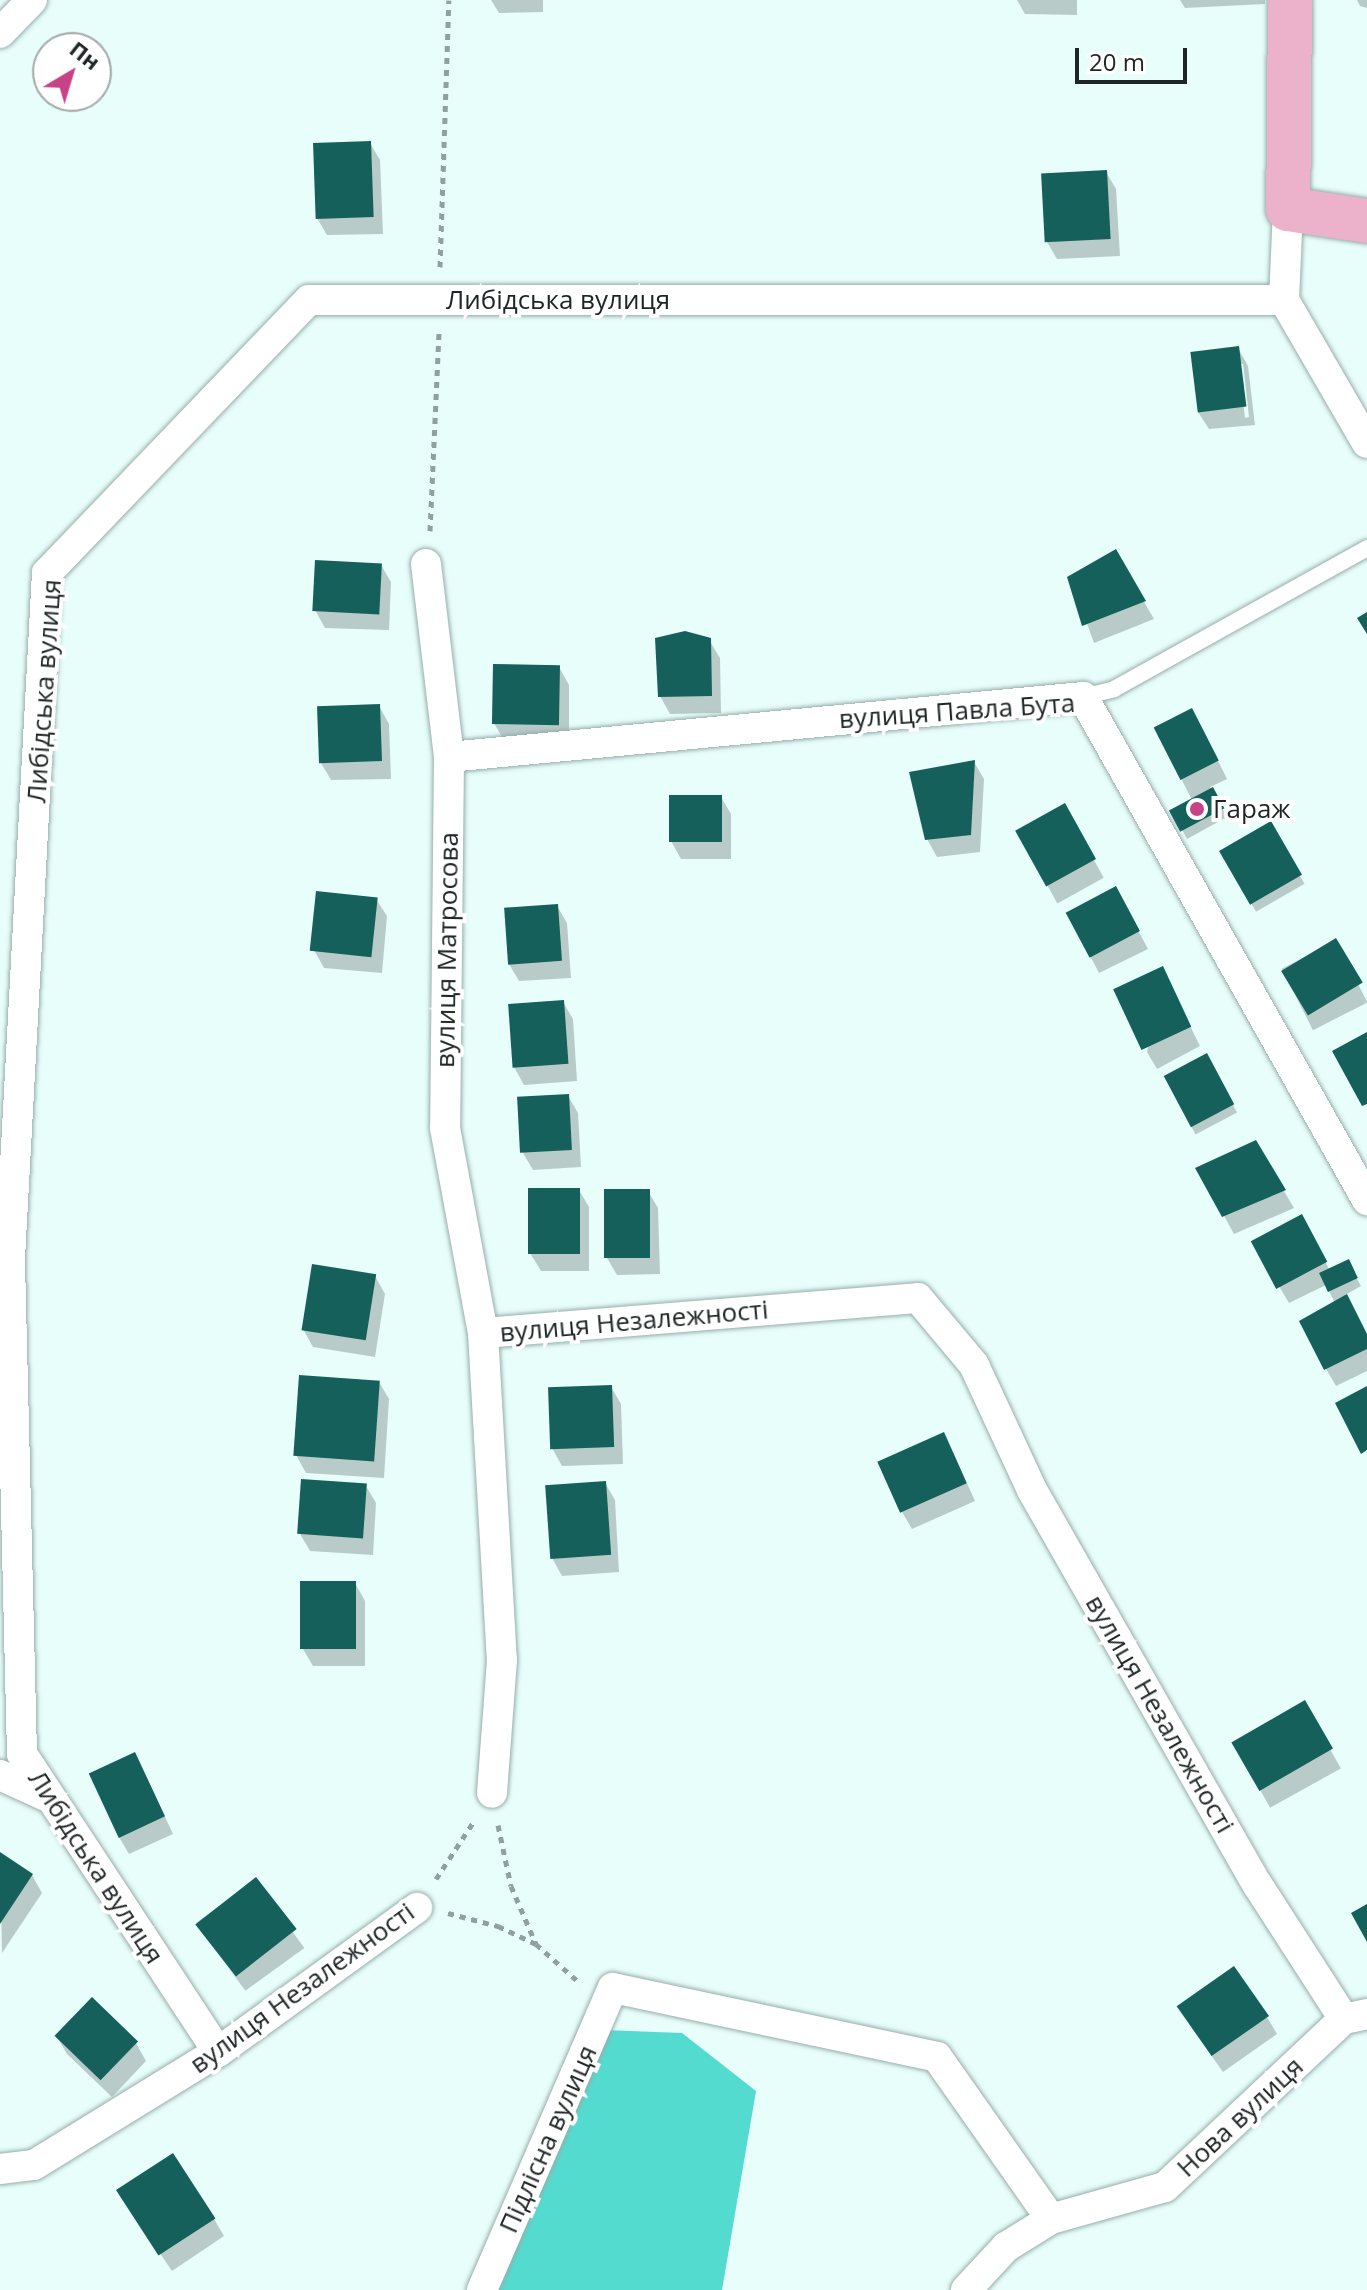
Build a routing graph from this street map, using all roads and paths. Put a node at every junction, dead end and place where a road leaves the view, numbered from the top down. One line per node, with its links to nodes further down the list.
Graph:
1 (32, 0): 3 (street)
2 (1290, 0): 4 (main road)
3 (0, 33)
4 (1288, 209): 5 (main road); 6 (street)
5 (1367, 221)
6 (1284, 300): 7 (street); 16 (street, Либідська вулиця)
7 (1367, 443)
8 (1367, 548): 10 (lane)
9 (426, 564): 11 (street, вулиця Матросова)
10 (1083, 697): 11 (street, вулиця Павла Бута); 12 (street, вулиця Павла Бута)
11 (449, 757): 13 (street, вулиця Матросова)
12 (1367, 1200)
13 (483, 1333): 15 (street, вулиця Незалежності); 20 (street, вулиця Незалежності)
14 (0, 1775): 16 (street)
15 (492, 1793): 17 (path, вулиця Незалежності); 18 (path)
16 (48, 1797): 21 (street, Либідська вулиця)
17 (417, 1908): 18 (path); 21 (street, вулиця Незалежності)
18 (536, 1944): 19 (path)
19 (613, 1988): 23 (street); 24 (street, Підлісна вулиця)
20 (1355, 2017): 23 (street, Нова вулиця)
21 (218, 2052): 22 (street, вулиця Незалежності)
22 (0, 2169)
23 (1051, 2219): 25 (street, Нова вулиця)
24 (482, 2290)
25 (966, 2290)

